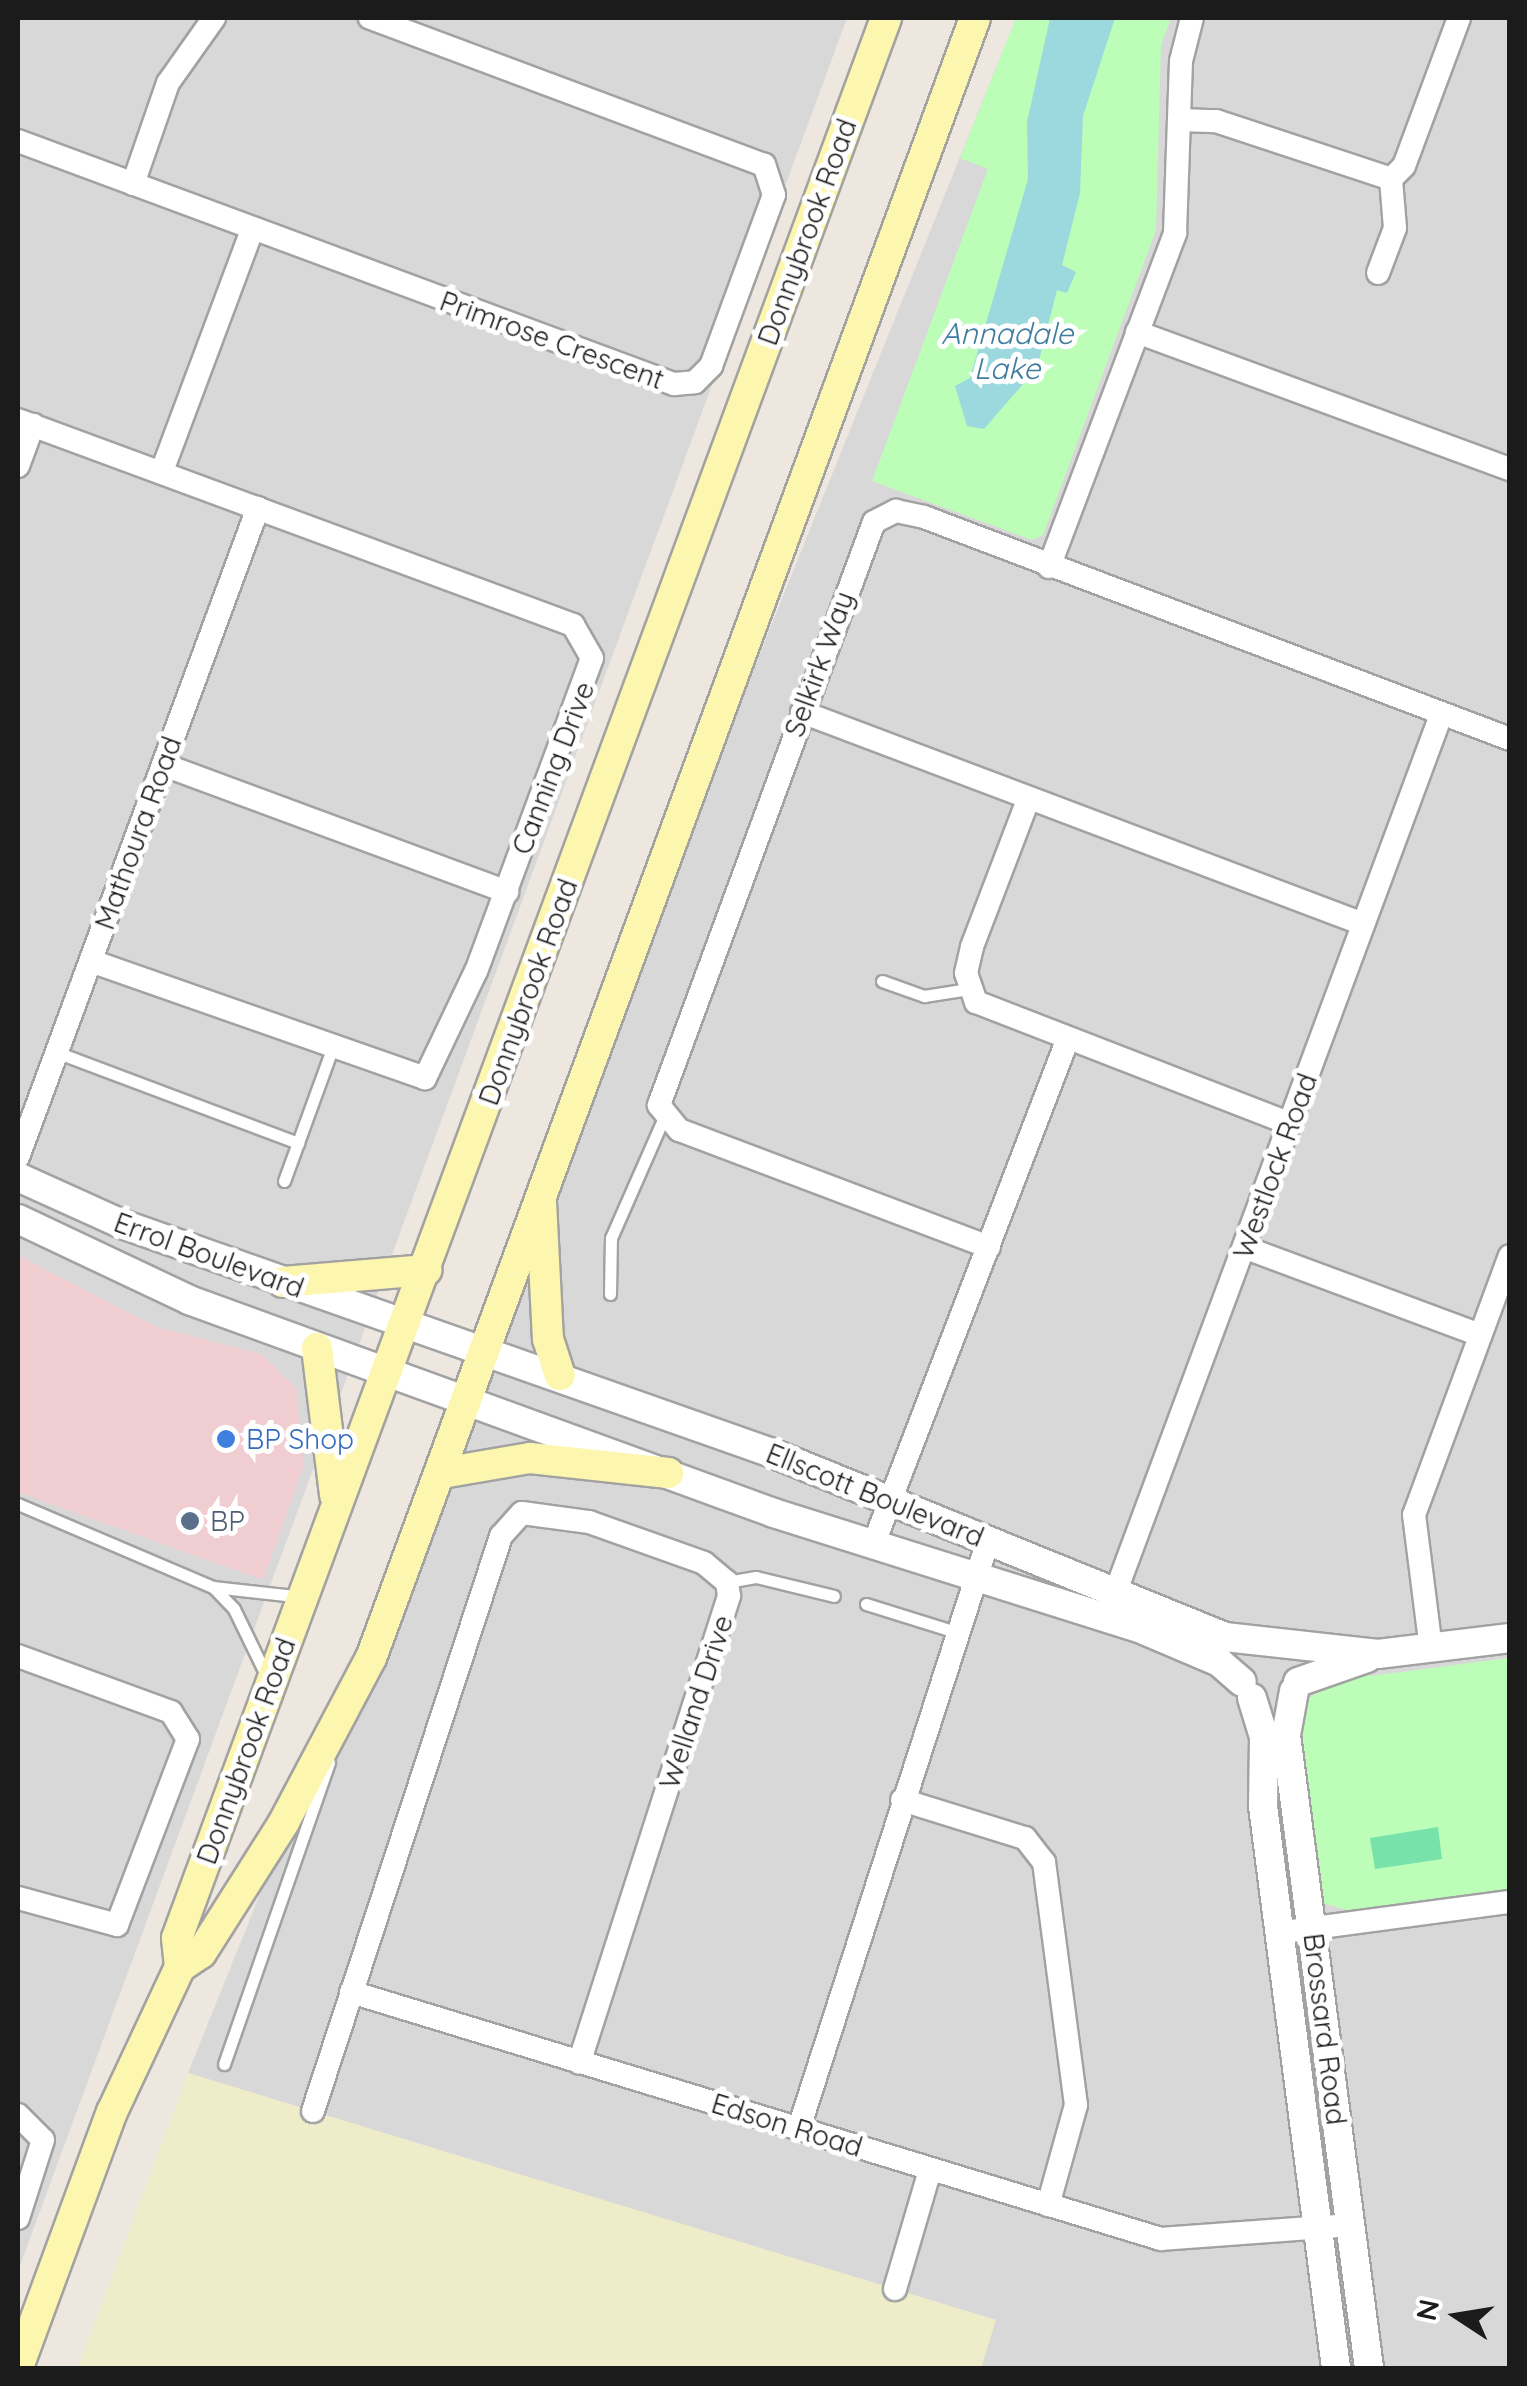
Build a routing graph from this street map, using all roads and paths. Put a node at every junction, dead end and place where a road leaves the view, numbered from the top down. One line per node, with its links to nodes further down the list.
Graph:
1 (214, 18): 10 (street)
2 (370, 18): 11 (street, Primrose Crescent)
3 (886, 18): 44 (main road, Donnybrook Road)
4 (976, 18): 39 (main road, Donnybrook Road)
5 (1192, 18): 7 (street)
6 (1459, 18): 9 (street)
7 (1179, 120): 9 (street); 13 (street)
8 (18, 141): 10 (street, Primrose Crescent)
9 (1391, 179): 12 (street)
10 (133, 184): 11 (street, Primrose Crescent)
11 (252, 230): 17 (street)
12 (1378, 273)
13 (1137, 332): 16 (street); 19 (street)
14 (25, 423): 15 (street); 17 (street, Canning Drive)
15 (18, 466)
16 (1510, 469)
17 (162, 471): 18 (street, Canning Drive)
18 (258, 508): 23 (street, Mathoura Road); 25 (street, Canning Drive)
19 (1049, 567): 20 (street, Selkirk Way); 21 (street, Selkirk Way)
20 (802, 712): 24 (street); 33 (street, Selkirk Way)
21 (1441, 714): 22 (street, Selkirk Way); 26 (street, Westlock Road)
22 (1510, 739)
23 (164, 765): 25 (street); 27 (street, Mathoura Road)
24 (1028, 800): 26 (street); 29 (street)
25 (506, 892): 31 (street, Canning Drive)
26 (1364, 924): 34 (street, Westlock Road)
27 (91, 962): 31 (street, Canning Drive); 32 (street, Mathoura Road)
28 (882, 980): 29 (lane)
29 (968, 989): 30 (street)
30 (1067, 1041): 34 (street); 41 (street)
31 (332, 1049): 35 (lane)
32 (56, 1052): 35 (lane); 36 (street, Mathoura Road)
33 (664, 1117): 41 (street); 46 (lane)
34 (1290, 1124): 42 (street, Westlock Road)
35 (298, 1143): 38 (lane)
36 (18, 1157)
37 (18, 1177): 45 (street, Errol Boulevard)
38 (284, 1182)
39 (540, 1199): 50 (main road, Donnybrook Road); 52 (main road)
40 (18, 1219): 49 (street, Errol Boulevard)
41 (989, 1246): 56 (street)
42 (1246, 1248): 48 (street); 64 (street, Westlock Road)
43 (1510, 1256): 48 (street)
44 (426, 1270): 45 (main road); 47 (main road, Donnybrook Road)
45 (283, 1282): 47 (street, Errol Boulevard)
46 (610, 1294)
47 (404, 1324): 50 (street, Errol Boulevard); 51 (main road, Donnybrook Road)
48 (1480, 1335): 72 (street)
49 (318, 1348): 51 (street, Errol Boulevard); 58 (main road)
50 (484, 1349): 52 (street, Ellscott Boulevard); 53 (main road, Donnybrook Road)
51 (386, 1372): 53 (street, Errol Boulevard); 58 (main road, Donnybrook Road)
52 (560, 1374): 56 (street, Ellscott Boulevard)
53 (467, 1401): 54 (main road, Donnybrook Road); 55 (street, Ellscott Boulevard)
54 (442, 1473): 55 (main road); 78 (main road, Donnybrook Road)
55 (668, 1474): 60 (street, Ellscott Boulevard)
56 (891, 1503): 59 (street, Ellscott Boulevard); 60 (street)
57 (18, 1504): 63 (lane)
58 (334, 1513): 66 (main road, Donnybrook Road)
59 (988, 1541): 61 (street); 64 (street, Ellscott Boulevard)
60 (874, 1542): 61 (street, Ellscott Boulevard)
61 (975, 1575): 68 (street, Ellscott Boulevard); 69 (street)
62 (727, 1582): 65 (lane); 85 (street, Welland Drive); 86 (street, Welland Drive)
63 (213, 1587): 66 (lane); 75 (lane)
64 (1118, 1588): 68 (street, Westlock Road); 71 (street, Ellscott Boulevard)
65 (834, 1596)
66 (303, 1597): 75 (main road, Donnybrook Road)
67 (866, 1604): 69 (lane)
68 (1106, 1617): 77 (street, Ellscott Boulevard)
69 (956, 1632): 79 (street)
70 (1510, 1638): 72 (street, Ellscott Boulevard)
71 (1272, 1647): 73 (street, Ellscott Boulevard); 76 (street); 77 (street)
72 (1430, 1648): 73 (street, Ellscott Boulevard)
73 (1378, 1654): 76 (street, Ellscott Boulevard)
74 (18, 1656): 80 (street)
75 (271, 1686): 84 (main road, Donnybrook Road)
76 (1296, 1686): 77 (street, Ellscott Boulevard); 82 (street, Brossard Road)
77 (1247, 1690): 83 (street, Brossard Road)
78 (337, 1730): 84 (main road, Donnybrook Road); 87 (lane, Donnybrook Road)
79 (902, 1800): 90 (street); 92 (street)
80 (18, 1898)
81 (1510, 1902): 82 (street)
82 (1312, 1928): 83 (street); 94 (street, Brossard Road)
83 (1277, 1933): 95 (street, Brossard Road)
84 (180, 1967): 97 (main road, Donnybrook Road)
85 (351, 1992): 86 (street, Edson Road); 88 (street)
86 (579, 2062): 90 (street, Edson Road)
87 (224, 2064)
88 (313, 2111)
89 (18, 2115): 93 (street)
90 (800, 2128): 91 (street, Edson Road)
91 (930, 2170): 92 (street, Edson Road); 96 (street)
92 (1048, 2204): 95 (street, Edson Road)
93 (18, 2218)
94 (1350, 2225): 95 (street, Edson Road); 99 (street, Brossard Road)
95 (1318, 2230): 98 (street, Brossard Road)
96 (895, 2290)
97 (18, 2367)
98 (1336, 2368)
99 (1369, 2368)

